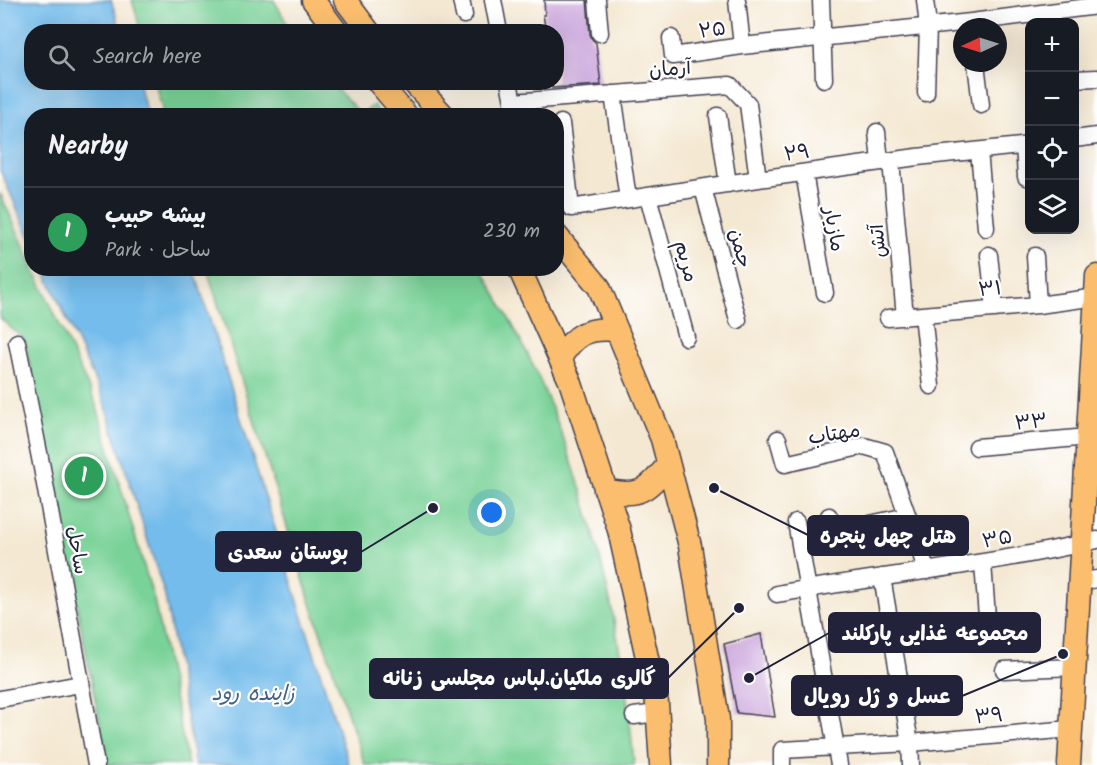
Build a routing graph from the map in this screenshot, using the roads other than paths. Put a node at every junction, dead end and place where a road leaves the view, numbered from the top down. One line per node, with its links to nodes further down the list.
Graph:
1 (314, 0): 11 (main road)
2 (345, 0): 12 (main road)
3 (493, 0): 13 (street)
4 (597, 0): 16 (street)
5 (738, 0): 19 (street)
6 (821, 0): 18 (street)
7 (925, 0): 15 (street)
8 (1038, 6): 9 (street, ۲۵); 10 (street, ۲۵)
9 (1097, 6)
10 (996, 18)
11 (331, 24)
12 (363, 24)
13 (498, 24)
14 (953, 25): 15 (street, ۲۵)
15 (928, 26): 18 (street, ۲۵); 27 (street)
16 (600, 33)
17 (671, 38): 19 (street, ۲۵)
18 (823, 39): 19 (street, ۲۵); 22 (street)
19 (742, 46)
20 (977, 72): 29 (street)
21 (1097, 78): 23 (street)
22 (824, 79)
23 (1079, 79)
24 (385, 90): 30 (main road)
25 (420, 90): 31 (main road)
26 (511, 90): 28 (street, آرمان)
27 (926, 93)
28 (613, 94): 41 (street, آرمان); 45 (street)
29 (981, 105)
30 (400, 108)
31 (437, 108)
32 (718, 116): 42 (street)
33 (877, 132): 39 (street, آتش)
34 (1097, 136): 35 (street)
35 (1079, 138)
36 (1025, 145): 38 (street, ۲۹)
37 (564, 148): 45 (street, ۲۹)
38 (979, 151): 39 (street, ۲۹); 46 (street)
39 (886, 162): 40 (street, ۲۹); 56 (street, آتش)
40 (804, 173): 41 (street, ۲۹); 52 (street, مازیار)
41 (758, 179): 42 (street, ۲۹)
42 (728, 184): 43 (street, ۲۹)
43 (703, 188): 44 (street, ۲۹); 58 (street, چمن)
44 (648, 196): 45 (street, ۲۹); 60 (street, مریم)
45 (628, 199)
46 (986, 228)
47 (564, 245): 59 (main road)
48 (988, 255): 54 (street)
49 (1035, 256): 53 (street)
50 (523, 276): 62 (main road)
51 (1097, 290): 53 (street, ۳۱); 63 (main road)
52 (825, 293)
53 (1038, 305): 54 (street, ۳۱)
54 (995, 309): 55 (street, ۳۱)
55 (923, 315): 56 (street, ۳۱); 64 (street)
56 (905, 317): 57 (street, ۳۱)
57 (888, 318)
58 (738, 320)
59 (616, 330): 62 (main road); 68 (main road)
60 (686, 337)
61 (17, 342): 83 (street, ساحل)
62 (560, 358): 69 (main road)
63 (1094, 366): 65 (main road)
64 (931, 386)
65 (1088, 437): 67 (street, ۳۳); 73 (main road)
66 (778, 439): 71 (street, مهتاب)
67 (977, 447)
68 (668, 465): 69 (main road); 92 (main road)
69 (605, 490): 85 (main road)
70 (829, 516): 71 (street)
71 (908, 516): 75 (street, مهتاب)
72 (796, 522): 78 (street)
73 (1090, 542): 74 (street, ۳۵); 77 (main road)
74 (983, 562): 75 (street, ۳۵); 80 (street)
75 (927, 571): 76 (street, ۳۵)
76 (882, 577): 78 (street, ۳۵); 88 (street)
77 (1088, 581): 81 (main road)
78 (809, 588): 79 (street, ۳۵); 89 (street)
79 (777, 594)
80 (987, 618)
81 (1075, 667): 82 (street); 87 (main road)
82 (1004, 670)
83 (80, 684): 84 (street); 90 (street, ساحل)
84 (0, 699)
85 (657, 713): 86 (street); 91 (main road)
86 (630, 715)
87 (1071, 729): 88 (street, ۳۹); 96 (main road)
88 (910, 743): 89 (street, ۳۹); 95 (street)
89 (837, 747): 93 (street, ۳۹); 94 (street)
90 (96, 765)
91 (661, 765)
92 (718, 765)
93 (782, 765)
94 (839, 765)
95 (911, 765)
96 (1070, 765)

